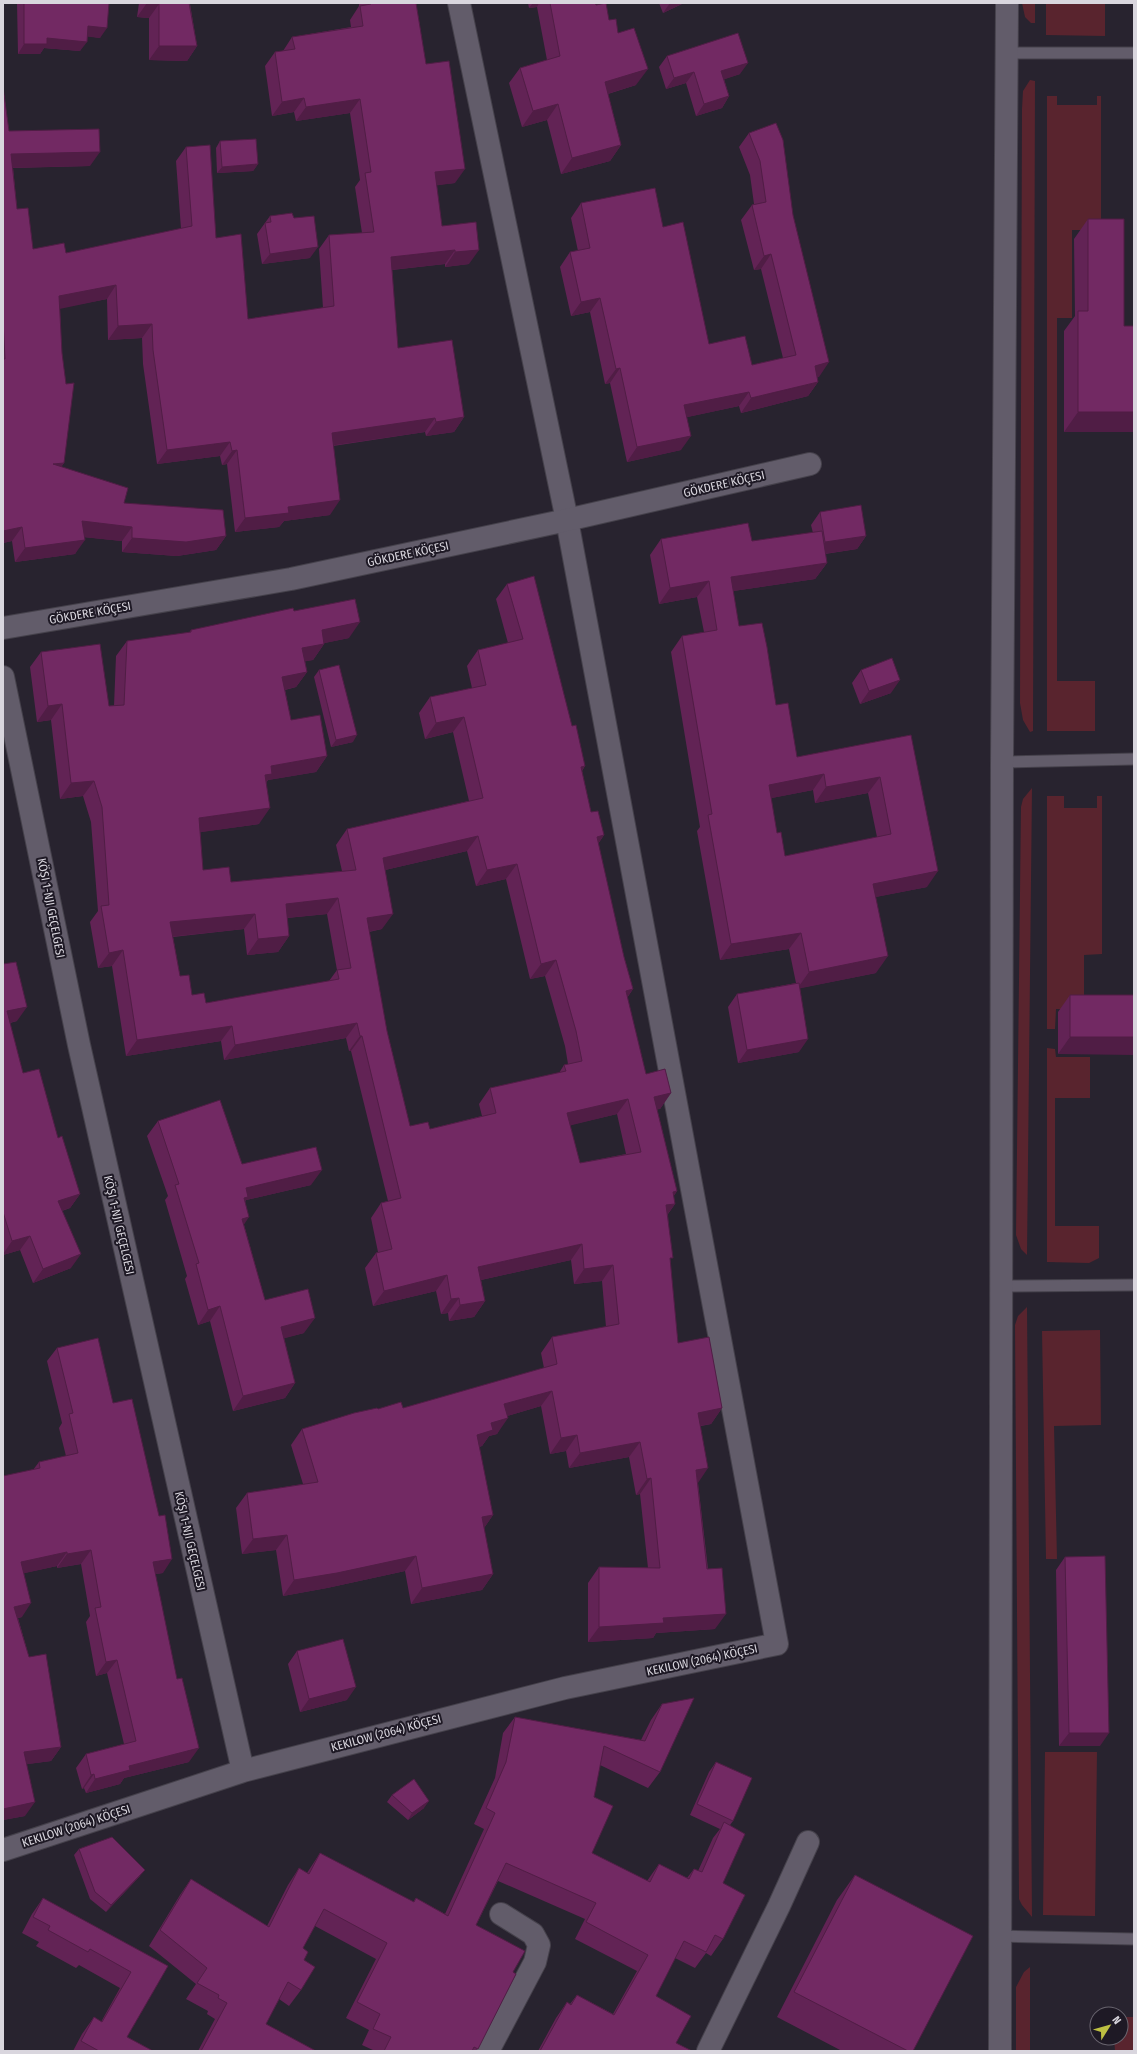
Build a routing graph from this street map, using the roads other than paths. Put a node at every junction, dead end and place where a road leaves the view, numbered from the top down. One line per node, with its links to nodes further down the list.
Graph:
1 (459, 3): 6 (street)
2 (1008, 3): 3 (street)
3 (1008, 53): 4 (lane); 10 (street)
4 (1134, 53)
5 (810, 464): 6 (street, GÖKDERE KÖÇESI)
6 (567, 520): 7 (street, GÖKDERE KÖÇESI); 13 (street, KEKILOW (2064) KÖÇESI)
7 (3, 628)
8 (3, 677): 13 (street, KÖŞI 1-NJI GEÇELGESI)
9 (1134, 759): 10 (lane)
10 (1002, 762): 12 (street)
11 (1134, 1285): 12 (lane)
12 (1002, 1286): 17 (street)
13 (243, 1771): 15 (street, KEKILOW (2064) KÖÇESI)
14 (808, 1842): 20 (street)
15 (3, 1850)
16 (501, 1914): 19 (street)
17 (1000, 1936): 18 (lane); 21 (street)
18 (1134, 1939)
19 (488, 2051)
20 (708, 2051)
21 (1000, 2051)

